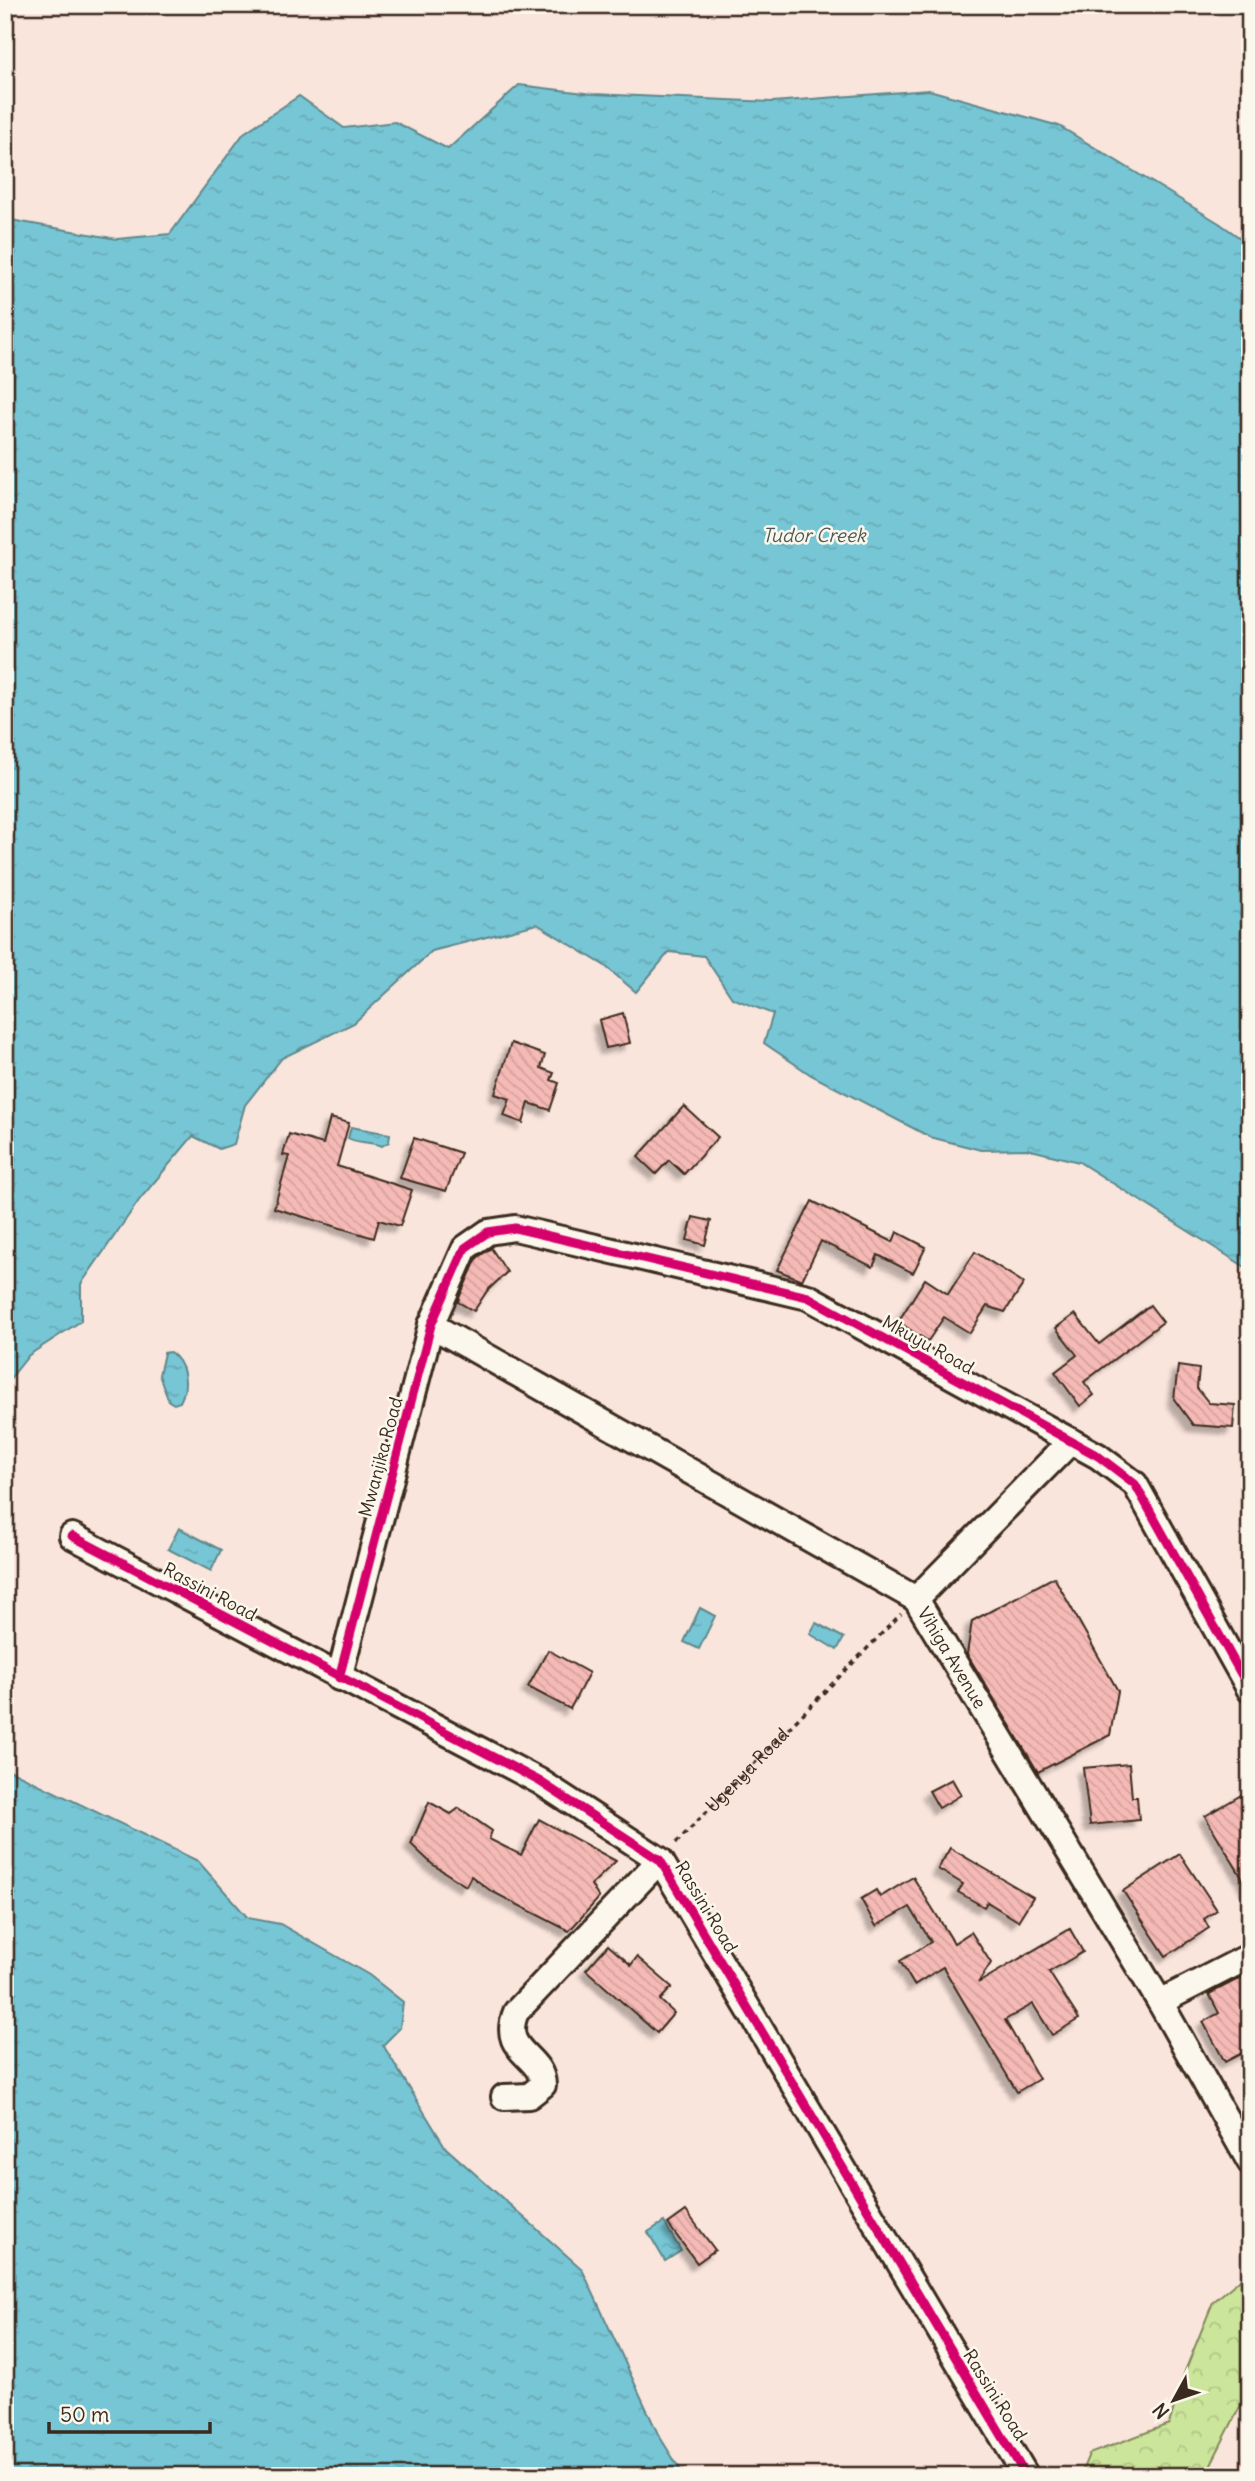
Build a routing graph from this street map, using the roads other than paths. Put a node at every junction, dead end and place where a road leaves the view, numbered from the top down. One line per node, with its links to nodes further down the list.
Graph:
1 (465, 1248): 2 (street, Mwanjika Road); 3 (street, Mkuyu Road)
2 (431, 1325): 5 (street, Vihiga Avenue); 6 (street, Mwanjika Road)
3 (1071, 1441): 5 (street); 7 (street, Mkuyu Road)
4 (72, 1536): 6 (street, Rassini Road)
5 (916, 1599): 10 (street, Vihiga Avenue)
6 (339, 1678): 8 (street, Rassini Road)
7 (1250, 1690)
8 (660, 1860): 11 (street); 13 (street, Rassini Road)
9 (1250, 1956): 10 (street)
10 (1160, 2002): 12 (street, Vihiga Avenue)
11 (504, 2098)
12 (1250, 2162)
13 (1026, 2476)

